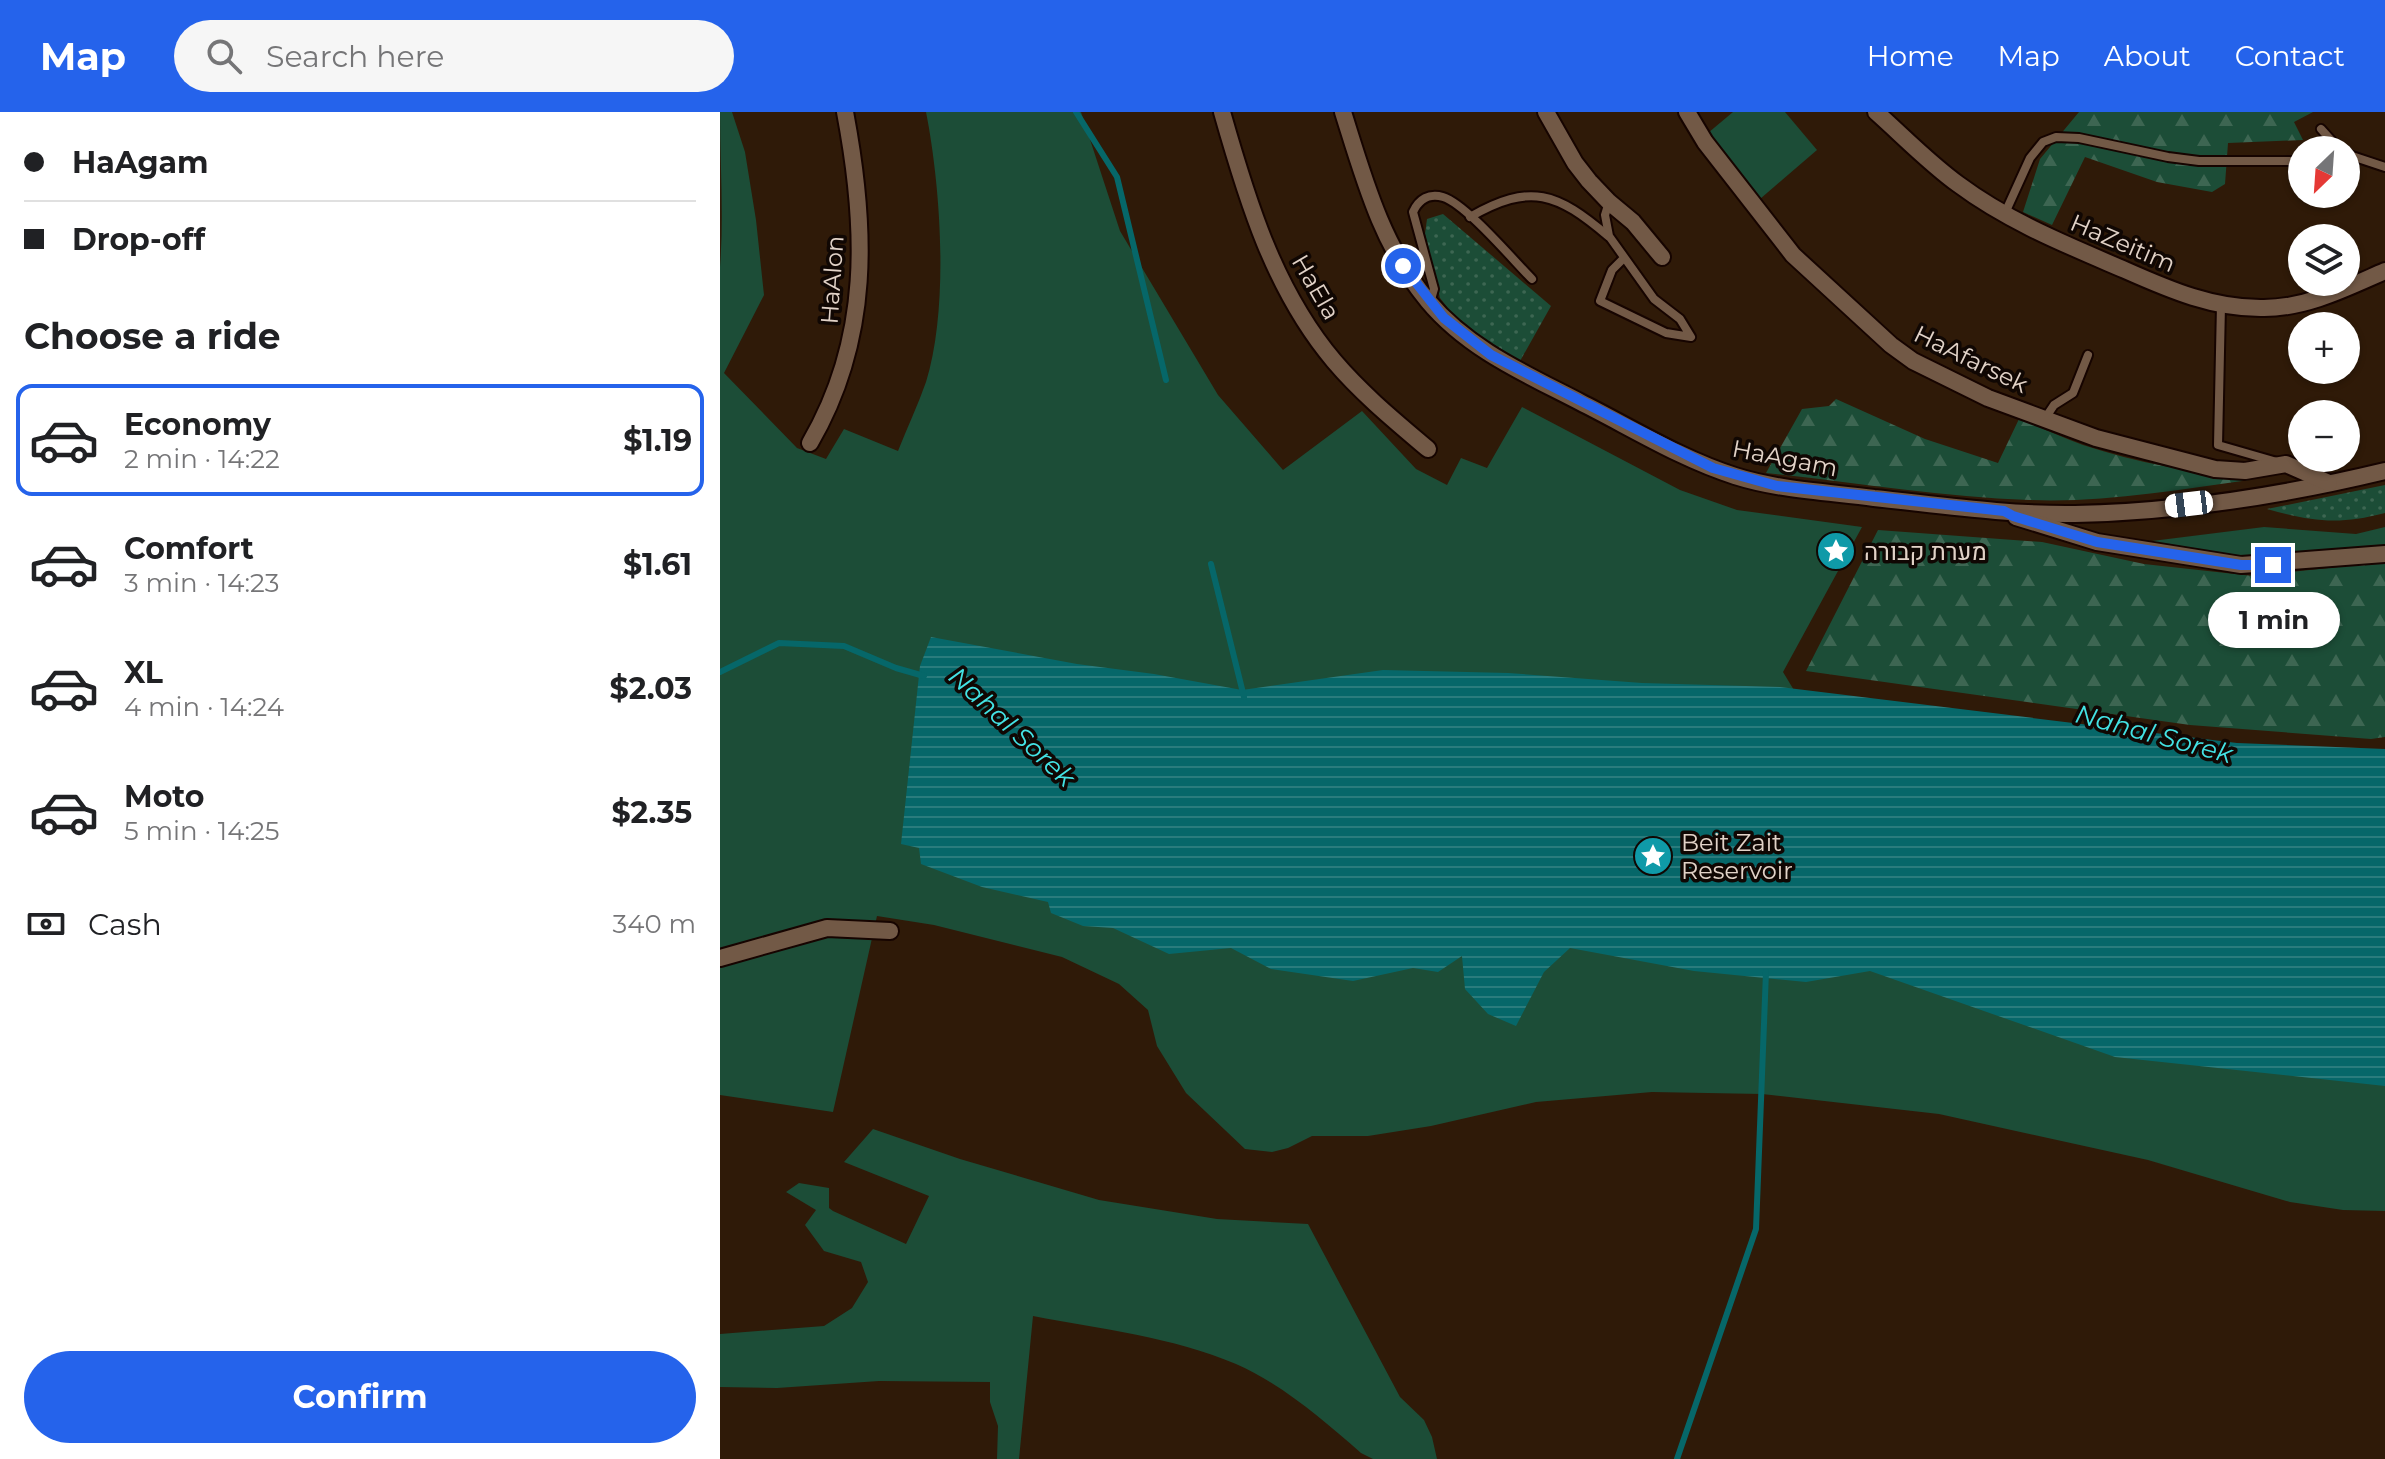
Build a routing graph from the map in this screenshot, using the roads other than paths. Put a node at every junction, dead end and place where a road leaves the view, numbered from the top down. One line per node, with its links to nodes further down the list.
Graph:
1 (845, 112): 24 (street, HaAlon)
2 (1222, 112): 25 (street, HaEla)
3 (1343, 112): 20 (street, HaAgam)
4 (1546, 112): 12 (street)
5 (1687, 112): 23 (street, HaAfarsek)
6 (1876, 112): 13 (street, HaZeitim)
7 (2321, 129): 8 (lane)
8 (2327, 136)
9 (2360, 159): 11 (lane)
10 (2288, 161): 13 (lane)
11 (2385, 167)
12 (1609, 202): 15 (lane); 16 (street)
13 (2004, 214): 21 (street, HaZeitim)
14 (1470, 217): 15 (lane); 19 (lane); 20 (lane)
15 (1609, 236): 17 (lane)
16 (1662, 257)
17 (1624, 258): 17 (lane)
18 (2385, 271): 21 (street, HaZeitim)
19 (1532, 279)
20 (1430, 303): 29 (street, HaAgam)
21 (2221, 304): 26 (lane)
22 (2088, 355): 23 (lane)
23 (2044, 420): 26 (street, HaAfarsek)
24 (810, 443)
25 (1428, 449)
26 (2286, 464): 28 (street)
27 (2385, 471): 28 (street, HaAgam)
28 (2329, 483): 29 (street, HaAgam)
29 (2004, 511): 30 (street)
30 (2385, 554)
31 (890, 931): 32 (street)
32 (720, 958)

